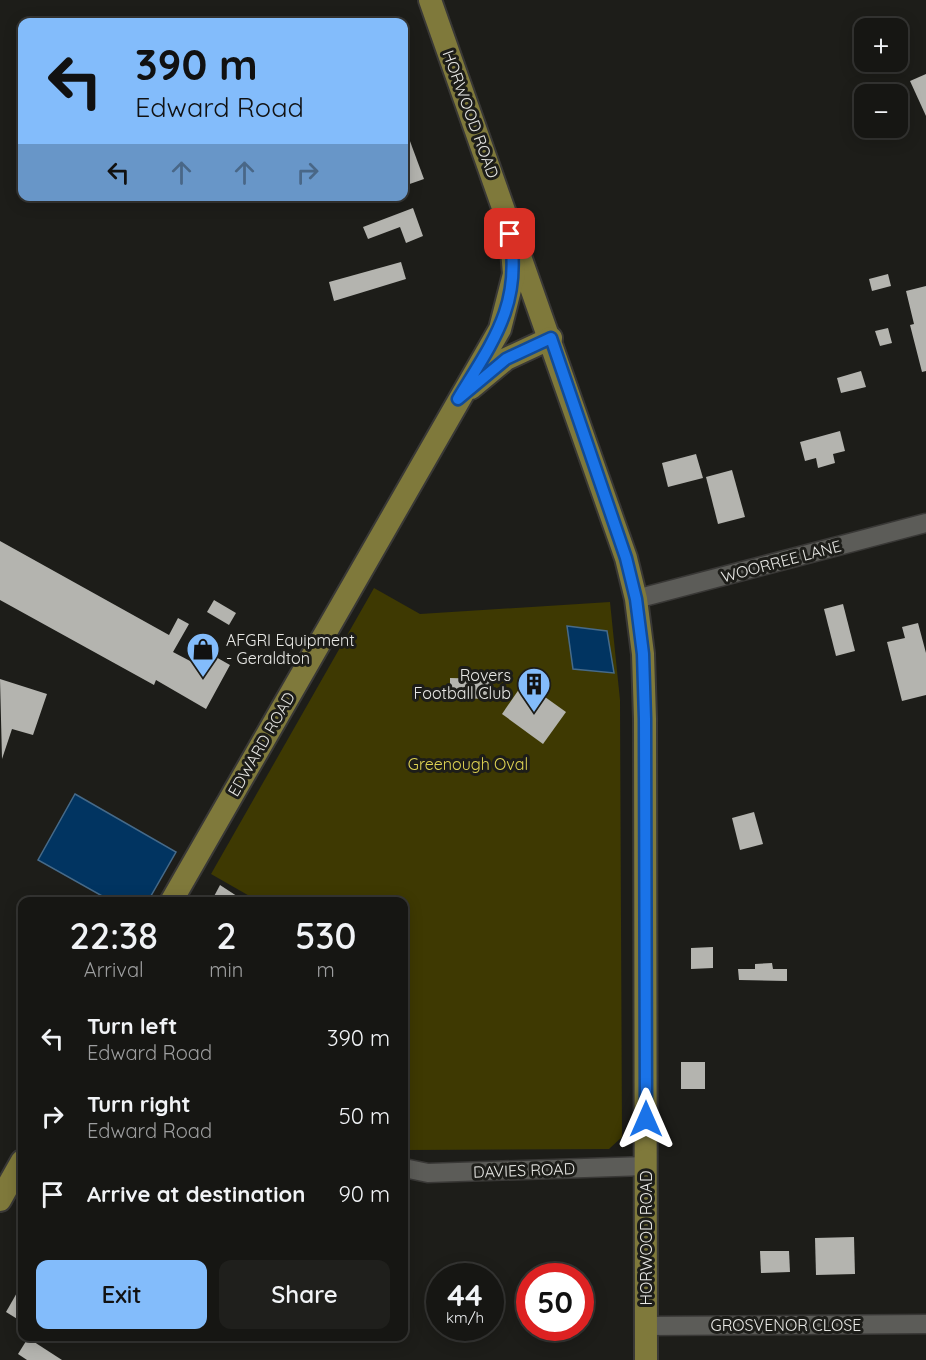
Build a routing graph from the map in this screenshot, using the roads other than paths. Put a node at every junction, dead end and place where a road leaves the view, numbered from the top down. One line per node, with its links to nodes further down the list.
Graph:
1 (430, 0): 2 (main road, HORWOOD ROAD)
2 (506, 213): 3 (main road, HORWOOD ROAD); 4 (main road, EDWARD ROAD)
3 (551, 338): 4 (main road, EDWARD ROAD); 6 (main road, HORWOOD ROAD)
4 (458, 399): 7 (main road, EDWARD ROAD)
5 (926, 523): 6 (street, WOORREE LANE)
6 (636, 599): 8 (main road, HORWOOD ROAD)
7 (174, 897)
8 (646, 1166): 10 (street, DAVIES ROAD); 13 (main road, HORWOOD ROAD)
9 (18, 1168): 11 (main road)
10 (408, 1168)
11 (0, 1200)
12 (926, 1324): 13 (street, GROSVENOR CLOSE)
13 (645, 1326): 14 (main road, HORWOOD ROAD)
14 (646, 1360)

